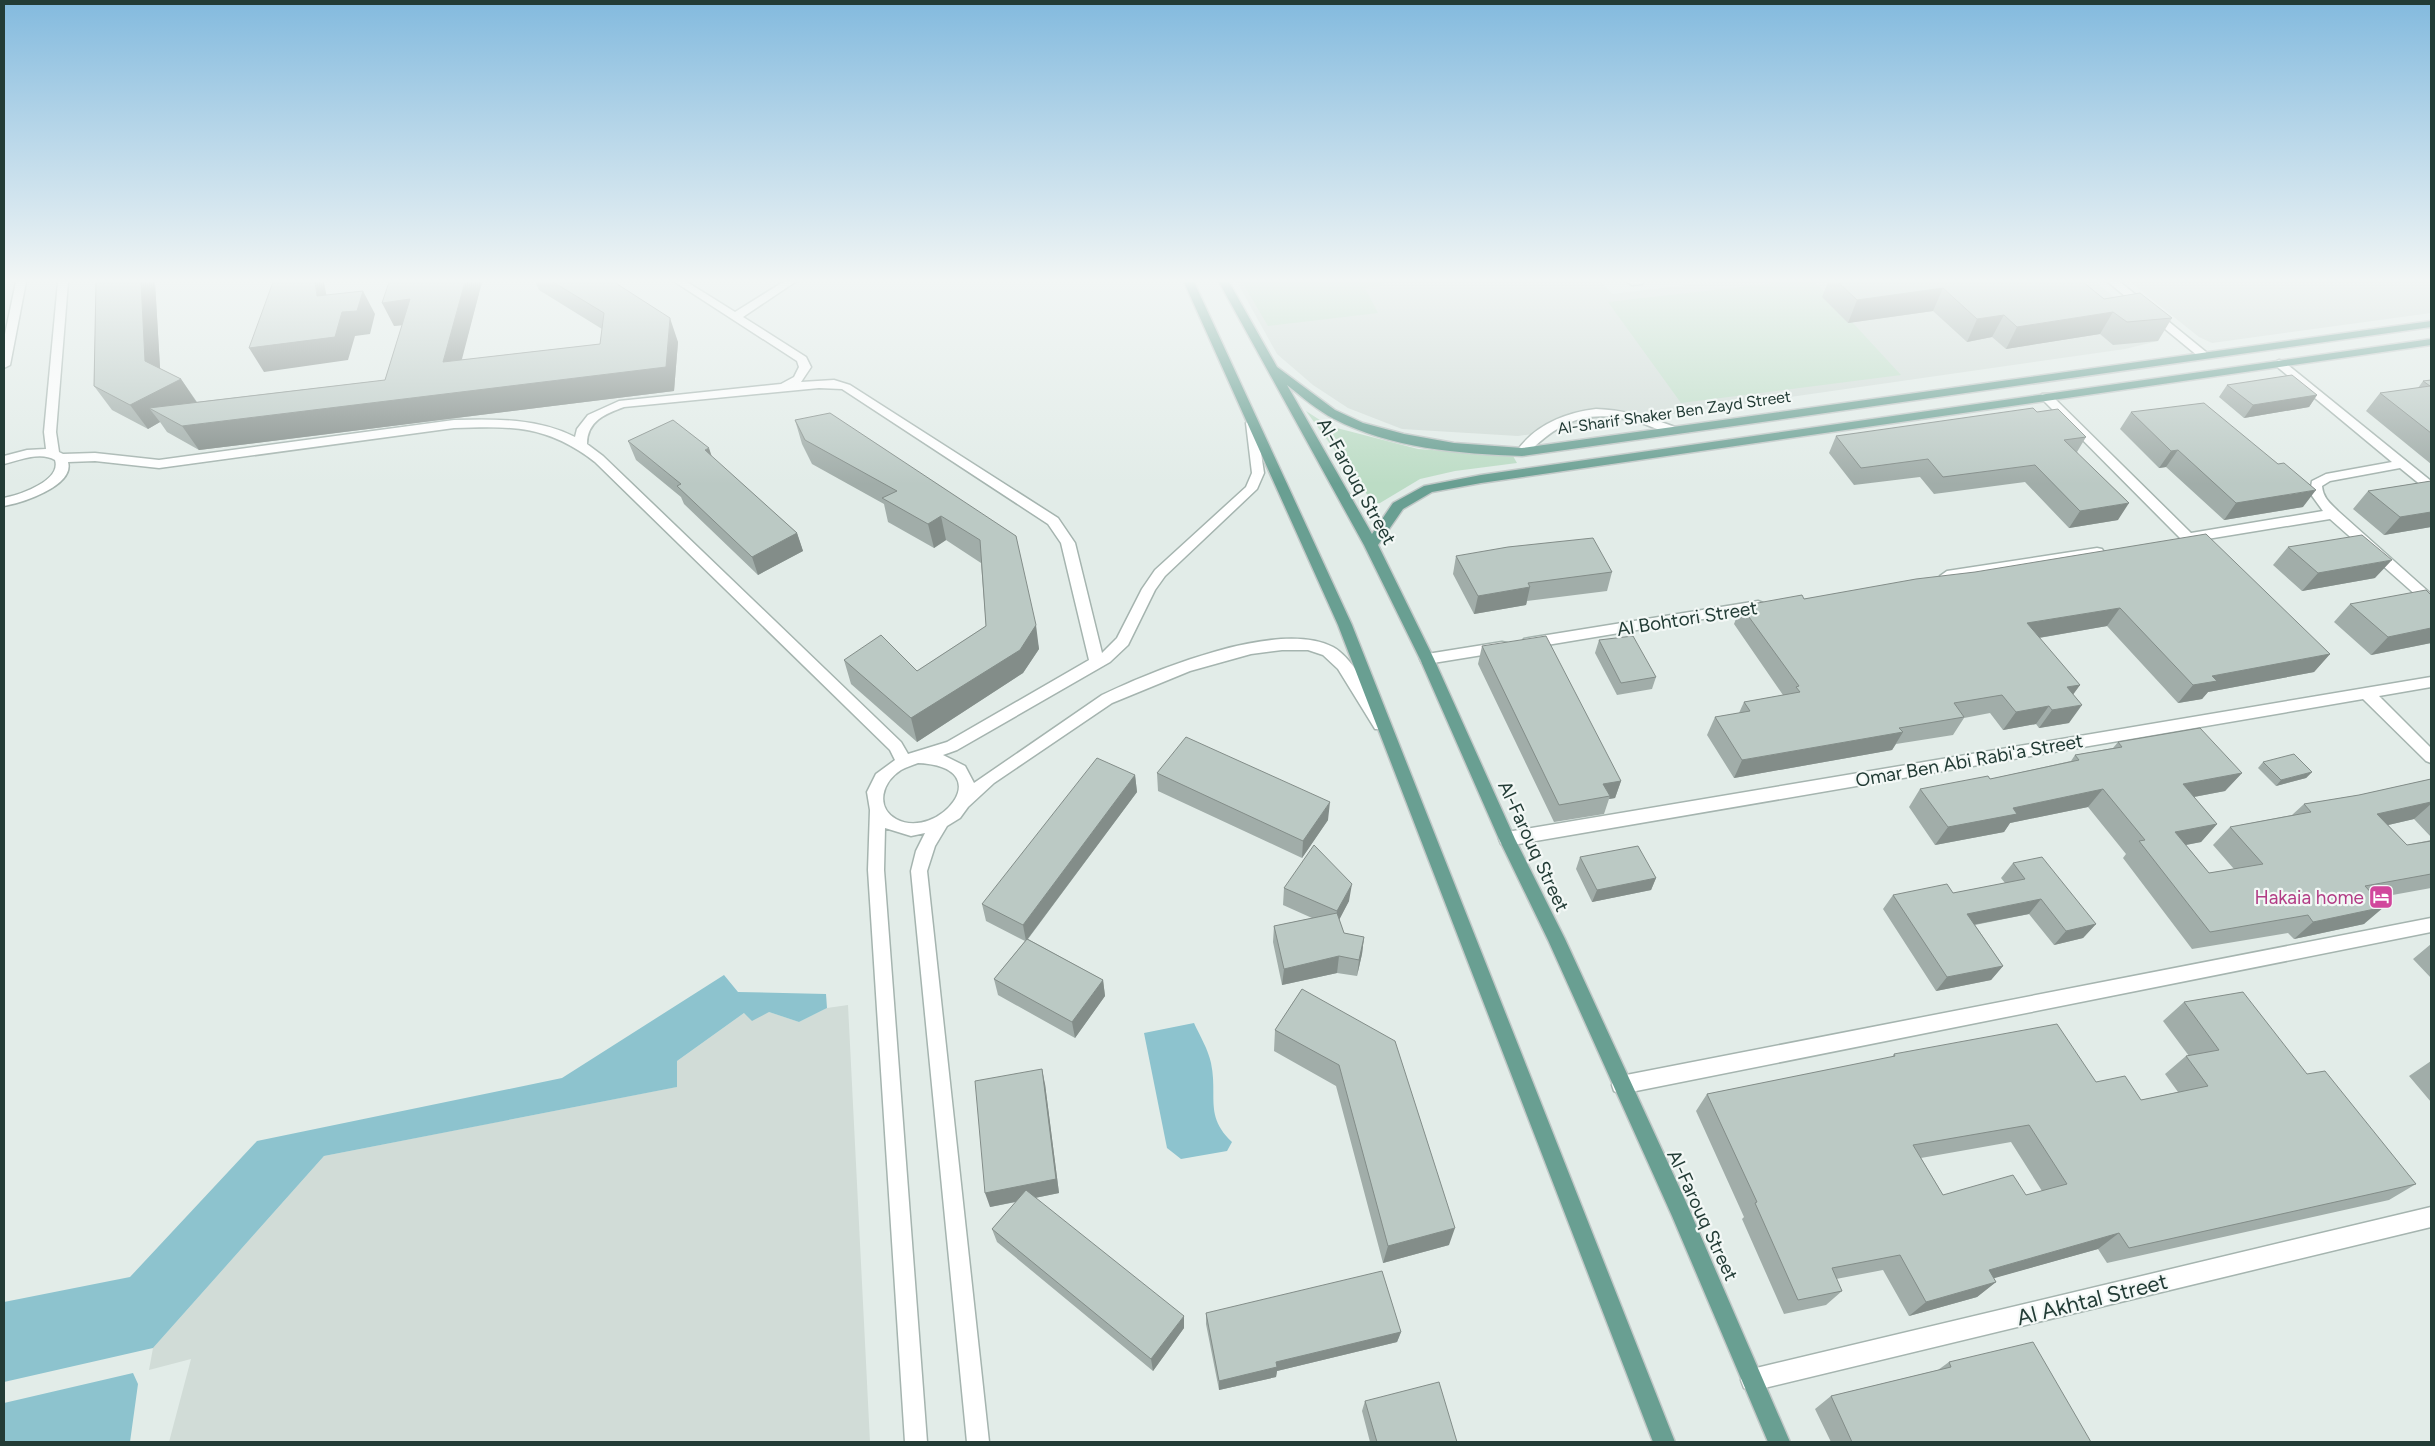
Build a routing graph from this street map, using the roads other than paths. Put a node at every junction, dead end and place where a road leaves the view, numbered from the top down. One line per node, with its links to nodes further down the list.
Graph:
1 (7, 349): 12 (street)
2 (57, 349): 21 (street)
3 (787, 349): 13 (street)
4 (1219, 349): 17 (main road)
5 (1261, 349): 11 (main road, Al-Farouq Street)
6 (2196, 349): 9 (street)
7 (2238, 349): 9 (main road, Al-Sharif Shaker Ben Zayd Street)
8 (2377, 349): 10 (main road)
9 (2202, 354): 15 (main road, Al-Sharif Shaker Ben Zayd Street)
10 (2279, 363): 14 (main road); 23 (street)
11 (1269, 364): 20 (main road, Al-Sharif Shaker Ben Zayd Street); 29 (main road, Al-Farouq Street)
12 (4, 365)
13 (776, 388): 19 (street); 35 (street)
14 (2046, 397): 16 (main road); 27 (street)
15 (1871, 401): 16 (main road); 18 (main road, Al-Sharif Shaker Ben Zayd Street)
16 (1892, 421): 29 (main road)
17 (1252, 423): 35 (street); 38 (main road)
18 (1671, 430): 20 (main road, Al-Sharif Shaker Ben Zayd Street); 20 (street)
19 (580, 446): 21 (street); 40 (street)
20 (1522, 452)
21 (57, 456): 22 (street); 25 (street)
22 (4, 460)
23 (2402, 464): 24 (street); 26 (street)
24 (2431, 487)
25 (4, 502)
26 (2333, 514): 27 (street); 32 (street)
27 (2188, 538): 28 (street)
28 (2169, 541)
29 (1371, 545): 34 (main road, Al-Farouq Street)
30 (2110, 550): 31 (street)
31 (1934, 578)
32 (2431, 601)
33 (1768, 605): 34 (street, Al Bohtori Street)
34 (1427, 659): 44 (main road, Al-Farouq Street)
35 (1097, 662): 40 (street)
36 (2431, 682): 37 (street, Omar Ben Abi Rabi'a Street)
37 (2366, 693): 39 (street); 44 (street, Omar Ben Abi Rabi'a Street)
38 (1390, 741): 41 (street); 51 (main road)
39 (2431, 757)
40 (910, 759): 41 (street); 42 (street)
41 (963, 802): 43 (street)
42 (876, 811): 43 (street); 49 (street)
43 (941, 823): 50 (street)
44 (1507, 839): 46 (main road, Al-Farouq Street)
45 (2431, 926): 46 (street)
46 (1621, 1085): 48 (main road, Al-Farouq Street)
47 (2431, 1217): 48 (street, Al Akhtal Street)
48 (1752, 1380): 52 (main road, Al-Farouq Street)
49 (916, 1442)
50 (978, 1442)
51 (1664, 1442)
52 (1779, 1442)

